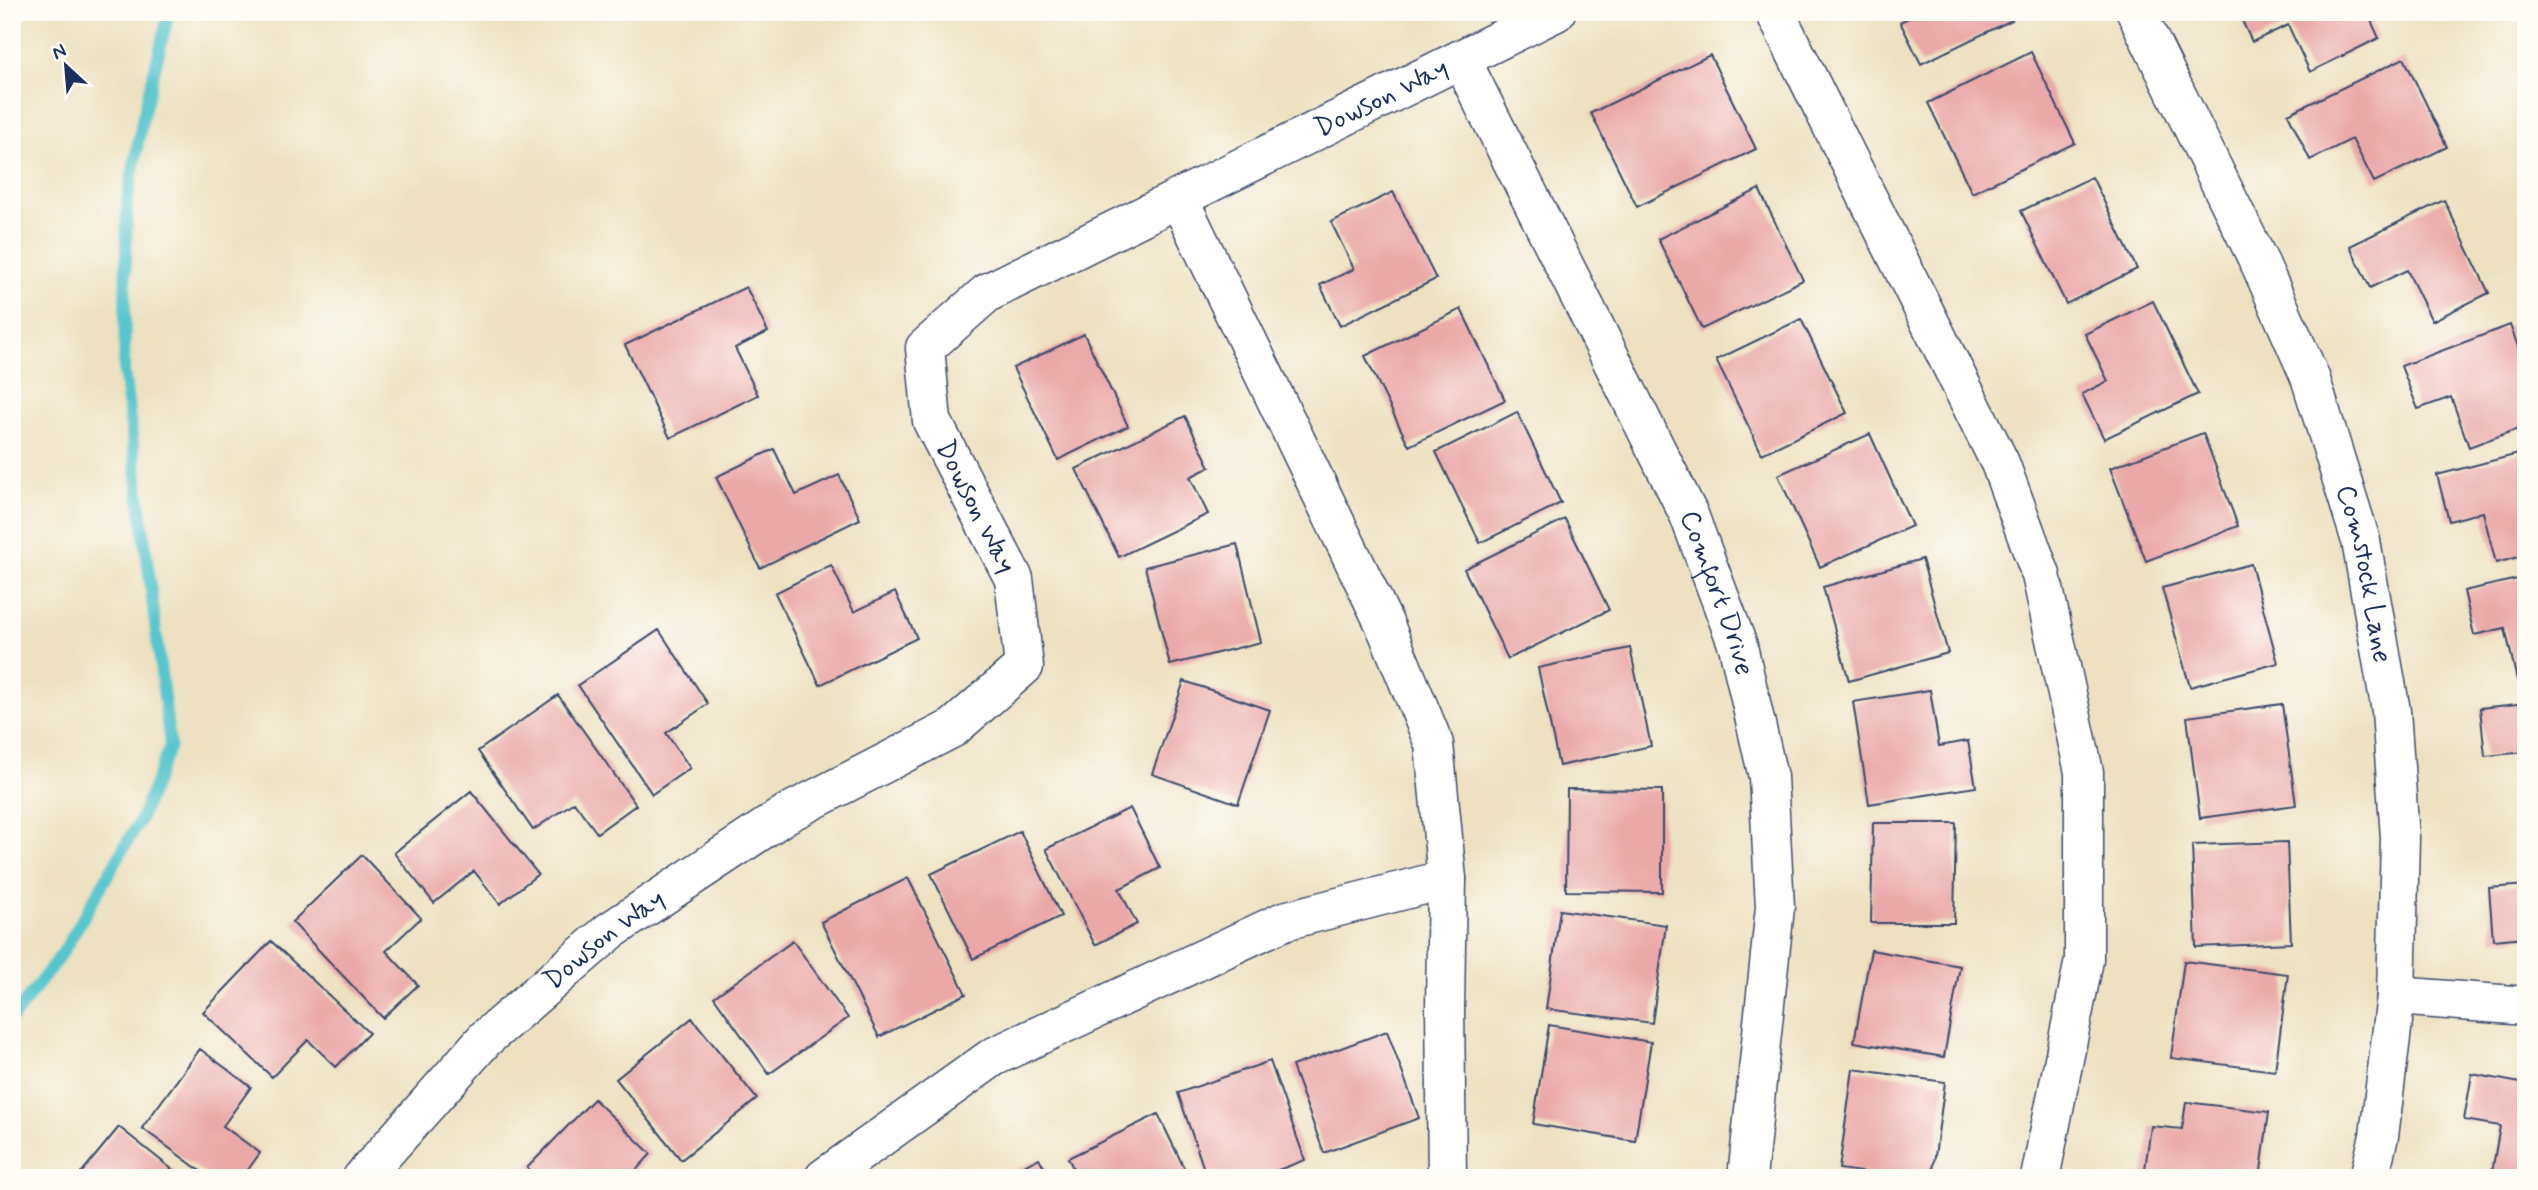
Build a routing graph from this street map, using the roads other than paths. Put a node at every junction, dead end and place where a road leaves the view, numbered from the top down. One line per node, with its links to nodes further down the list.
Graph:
1 (1556, 12): 4 (street, Dowson Way)
2 (1775, 12): 13 (street)
3 (2136, 12): 7 (street, Comstock Lane)
4 (1461, 59): 5 (street, Dowson Way); 12 (street, Comfort Drive)
5 (1179, 199): 6 (street); 9 (street, Dowson Way)
6 (1447, 879): 10 (street); 11 (street)
7 (2396, 996): 8 (street); 14 (street, Comstock Lane)
8 (2526, 1006)
9 (362, 1178)
10 (824, 1178)
11 (1447, 1178)
12 (1747, 1178)
13 (2040, 1178)
14 (2369, 1178)

